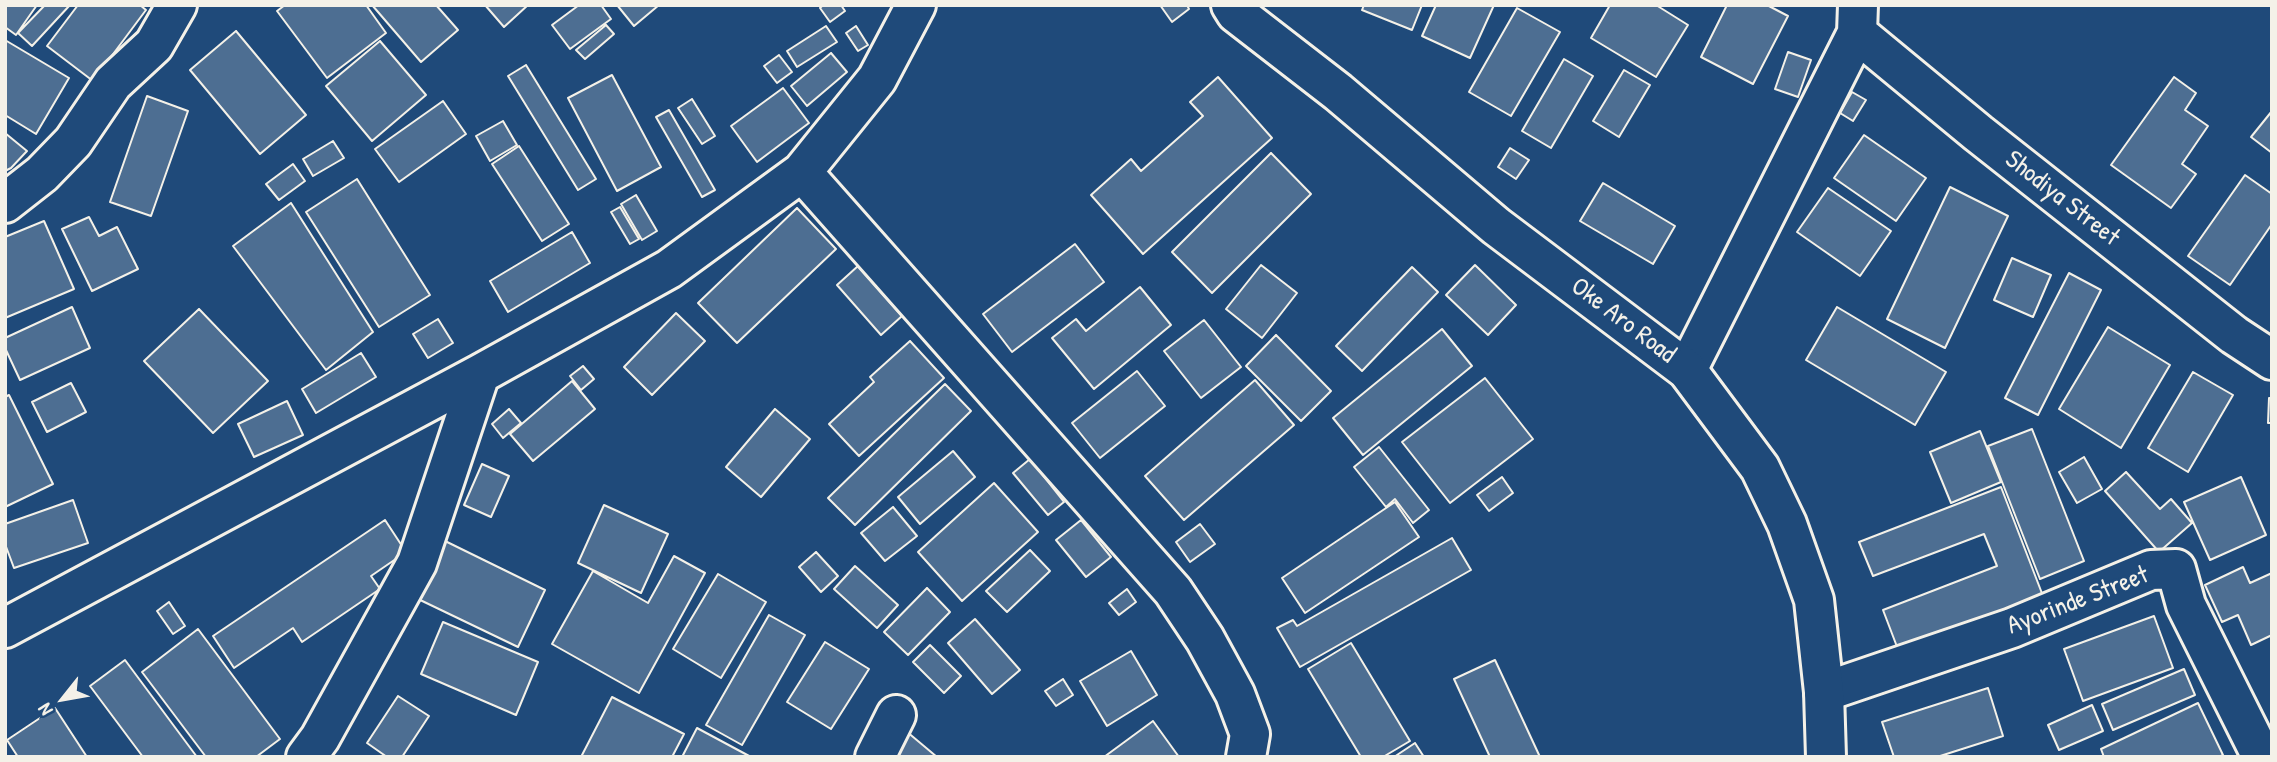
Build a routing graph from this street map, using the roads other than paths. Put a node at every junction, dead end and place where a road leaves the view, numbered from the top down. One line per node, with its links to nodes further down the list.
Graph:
1 (177, 5): 6 (street)
2 (916, 5): 5 (street)
3 (1231, 5): 8 (street, Oke Aro Road)
4 (1858, 19): 7 (street, Shodiya Street); 8 (street, Shodiya Street)
5 (802, 172): 9 (street); 15 (street)
6 (5, 203)
7 (2272, 360)
8 (1688, 370): 11 (street, Oke Aro Road)
9 (480, 374): 10 (street); 13 (street)
10 (5, 628)
11 (1824, 692): 16 (street, Oke Aro Road); 17 (street, Ayorinde Street)
12 (896, 715): 14 (street)
13 (324, 750)
14 (875, 757)
15 (1246, 757)
16 (1826, 757)
17 (2262, 757)

